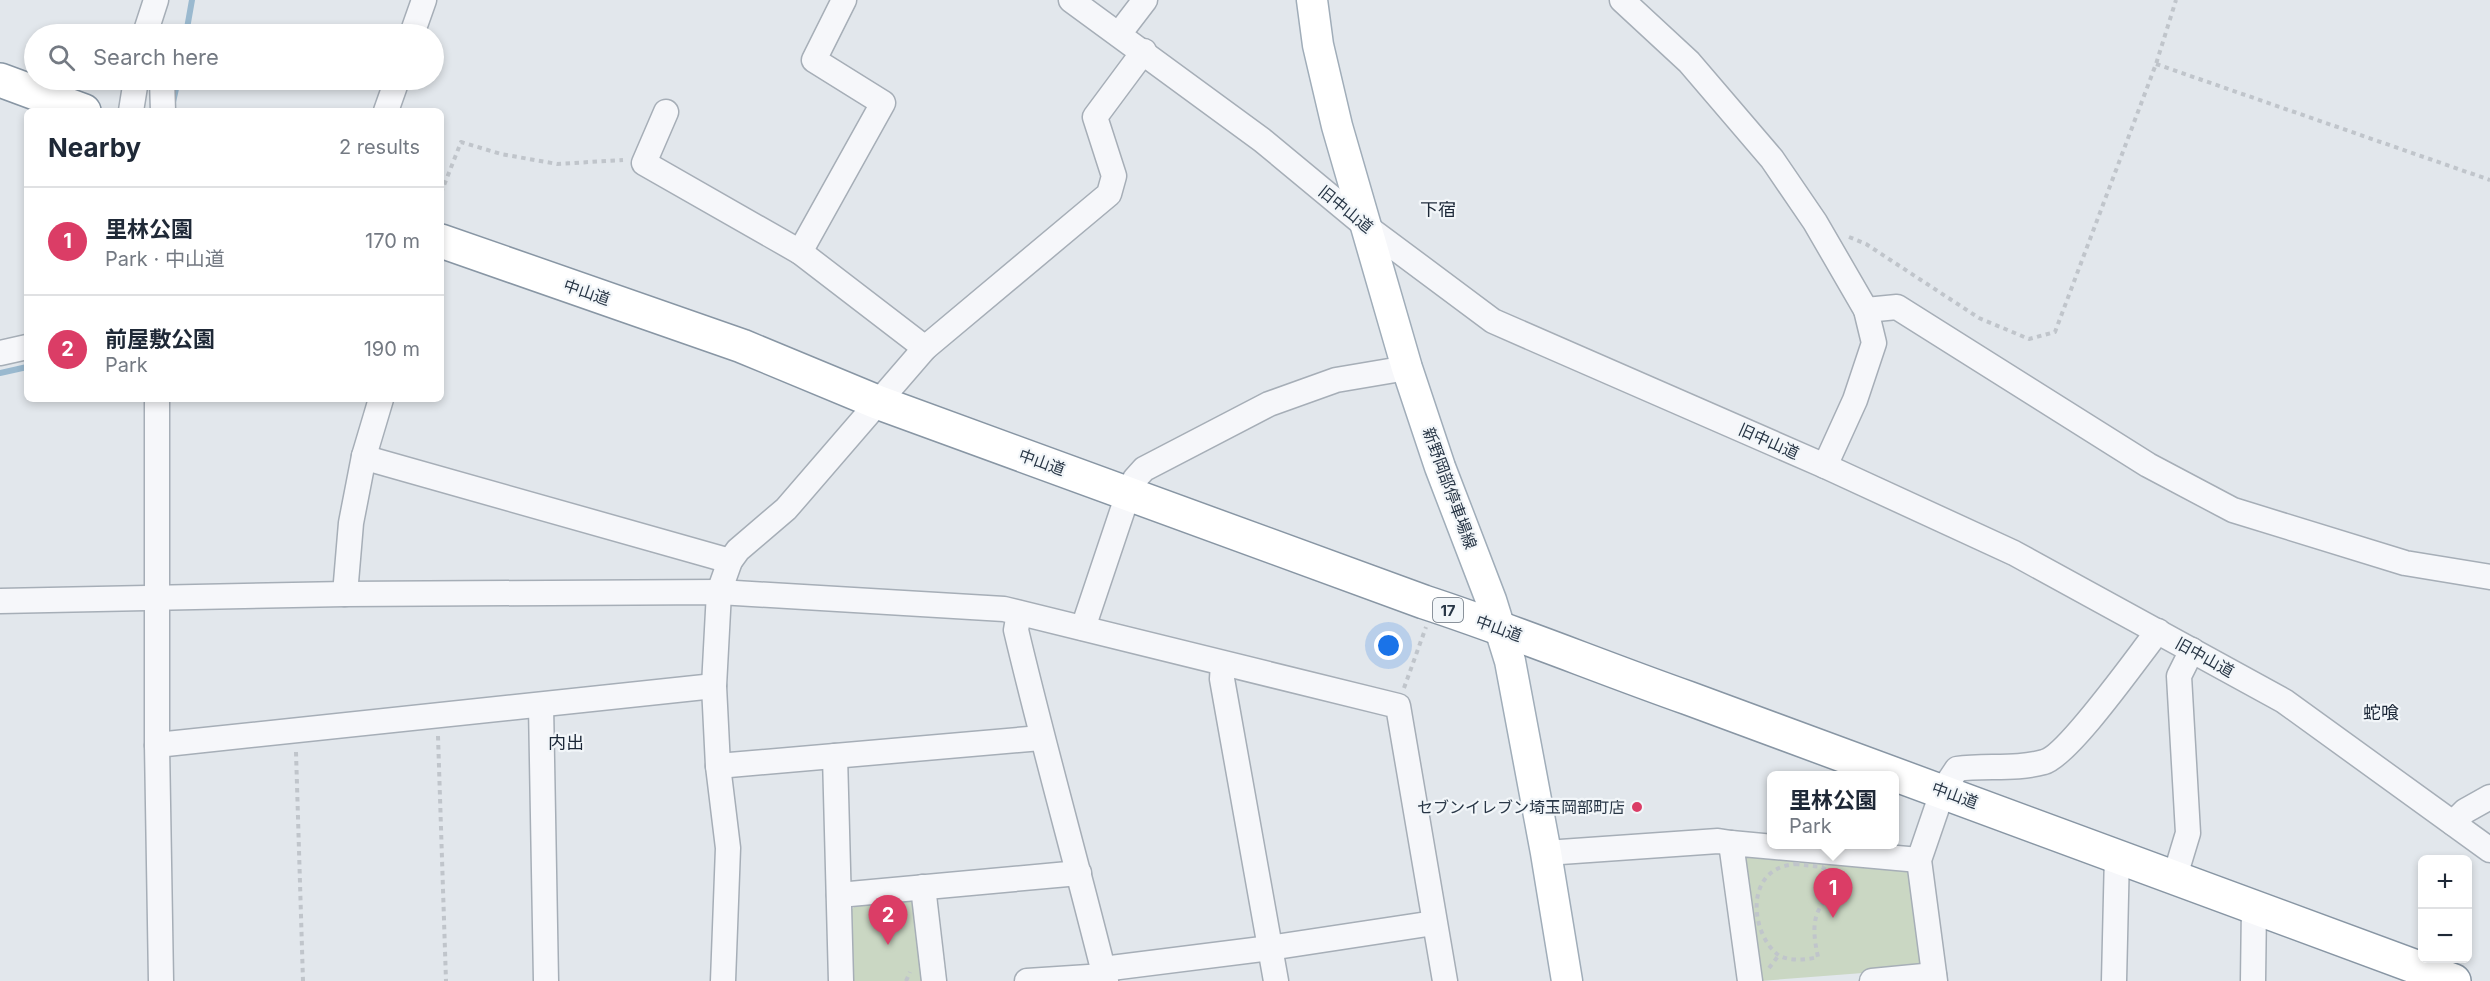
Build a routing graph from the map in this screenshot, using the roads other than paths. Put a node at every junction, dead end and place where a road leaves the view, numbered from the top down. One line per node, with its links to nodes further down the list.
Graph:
1 (156, 0): 9 (street)
2 (164, 0): 10 (street)
3 (424, 0): 11 (street)
4 (844, 0): 27 (street)
5 (1071, 0): 12 (street, 旧中山道)
6 (1144, 0): 12 (street)
7 (1312, 0): 25 (main road, 新野岡部停車場線)
8 (1622, 0): 28 (street)
9 (148, 24)
10 (163, 24)
11 (416, 24)
12 (1119, 34): 13 (street, 旧中山道)
13 (1144, 51): 25 (street, 旧中山道); 30 (street)
14 (0, 80): 15 (highway)
15 (24, 89)
16 (27, 90): 20 (highway)
17 (134, 90): 21 (street)
18 (162, 90): 22 (street)
19 (393, 90): 23 (street)
20 (76, 108)
21 (131, 108)
22 (163, 108)
23 (387, 108)
24 (666, 112): 27 (street)
25 (1367, 227): 32 (main road, 新野岡部停車場線); 37 (street, 旧中山道)
26 (444, 242): 35 (highway, 中山道 / 17)
27 (800, 252): 30 (street)
28 (1866, 310): 37 (street); 40 (street)
29 (24, 348): 31 (street)
30 (925, 348): 35 (street)
31 (0, 353)
32 (1407, 368): 38 (street); 46 (main road, 新野岡部停車場線)
33 (157, 402): 43 (street)
34 (380, 402): 36 (street)
35 (877, 402): 38 (highway, 中山道 / 17); 39 (street)
36 (364, 456): 39 (street); 42 (street)
37 (1825, 466): 48 (street, 旧中山道)
38 (1128, 494): 46 (highway, 中山道 / 17); 47 (street)
39 (730, 561): 41 (street)
40 (2490, 577)
41 (719, 592): 42 (street); 45 (street); 51 (street)
42 (345, 594): 43 (street)
43 (158, 600): 44 (street); 54 (street)
44 (0, 601)
45 (1019, 613): 47 (street); 53 (street)
46 (1499, 627): 57 (highway, 中山道 / 17); 66 (main road, 新野岡部停車場線)
47 (1083, 628): 50 (street)
48 (2158, 631): 49 (street, 旧中山道); 59 (street)
49 (2192, 650): 61 (street, 旧中山道); 70 (street)
50 (1223, 664): 74 (street); 75 (street)
51 (714, 686): 52 (street); 56 (street)
52 (541, 705): 54 (street); 79 (street)
53 (1041, 738): 55 (street); 69 (street)
54 (157, 745): 78 (street)
55 (835, 756): 56 (street); 72 (street)
56 (718, 766): 80 (street)
57 (1890, 771)
58 (1899, 774): 59 (highway, 中山道 / 17)
59 (1943, 790): 67 (highway, 中山道 / 17); 68 (street)
60 (2490, 797): 61 (street)
61 (2453, 823): 65 (street, 旧中山道)
62 (1731, 843): 63 (street); 66 (street); 87 (street)
63 (1767, 846)
64 (1797, 849): 68 (street)
65 (2490, 850)
66 (1546, 853): 86 (main road, 新野岡部停車場線)
67 (2117, 854): 70 (highway, 中山道 / 17); 89 (street)
68 (1919, 860): 77 (street)
69 (1079, 873): 71 (street); 76 (street)
70 (2175, 876): 73 (highway, 中山道 / 17)
71 (924, 887): 72 (street); 82 (street)
72 (839, 895): 81 (street)
73 (2254, 906): 90 (street); 91 (highway, 中山道 / 17)
74 (1434, 923): 75 (street); 85 (street)
75 (1270, 948): 76 (street); 84 (street)
76 (1104, 975): 83 (street)
77 (1935, 978): 88 (street)
78 (161, 981)
79 (546, 981)
80 (723, 981)
81 (842, 981)
82 (934, 981)
83 (1026, 981)
84 (1276, 981)
85 (1445, 981)
86 (1566, 981)
87 (1750, 981)
88 (1872, 981)
89 (2114, 981)
90 (2253, 981)
91 (2454, 981)

